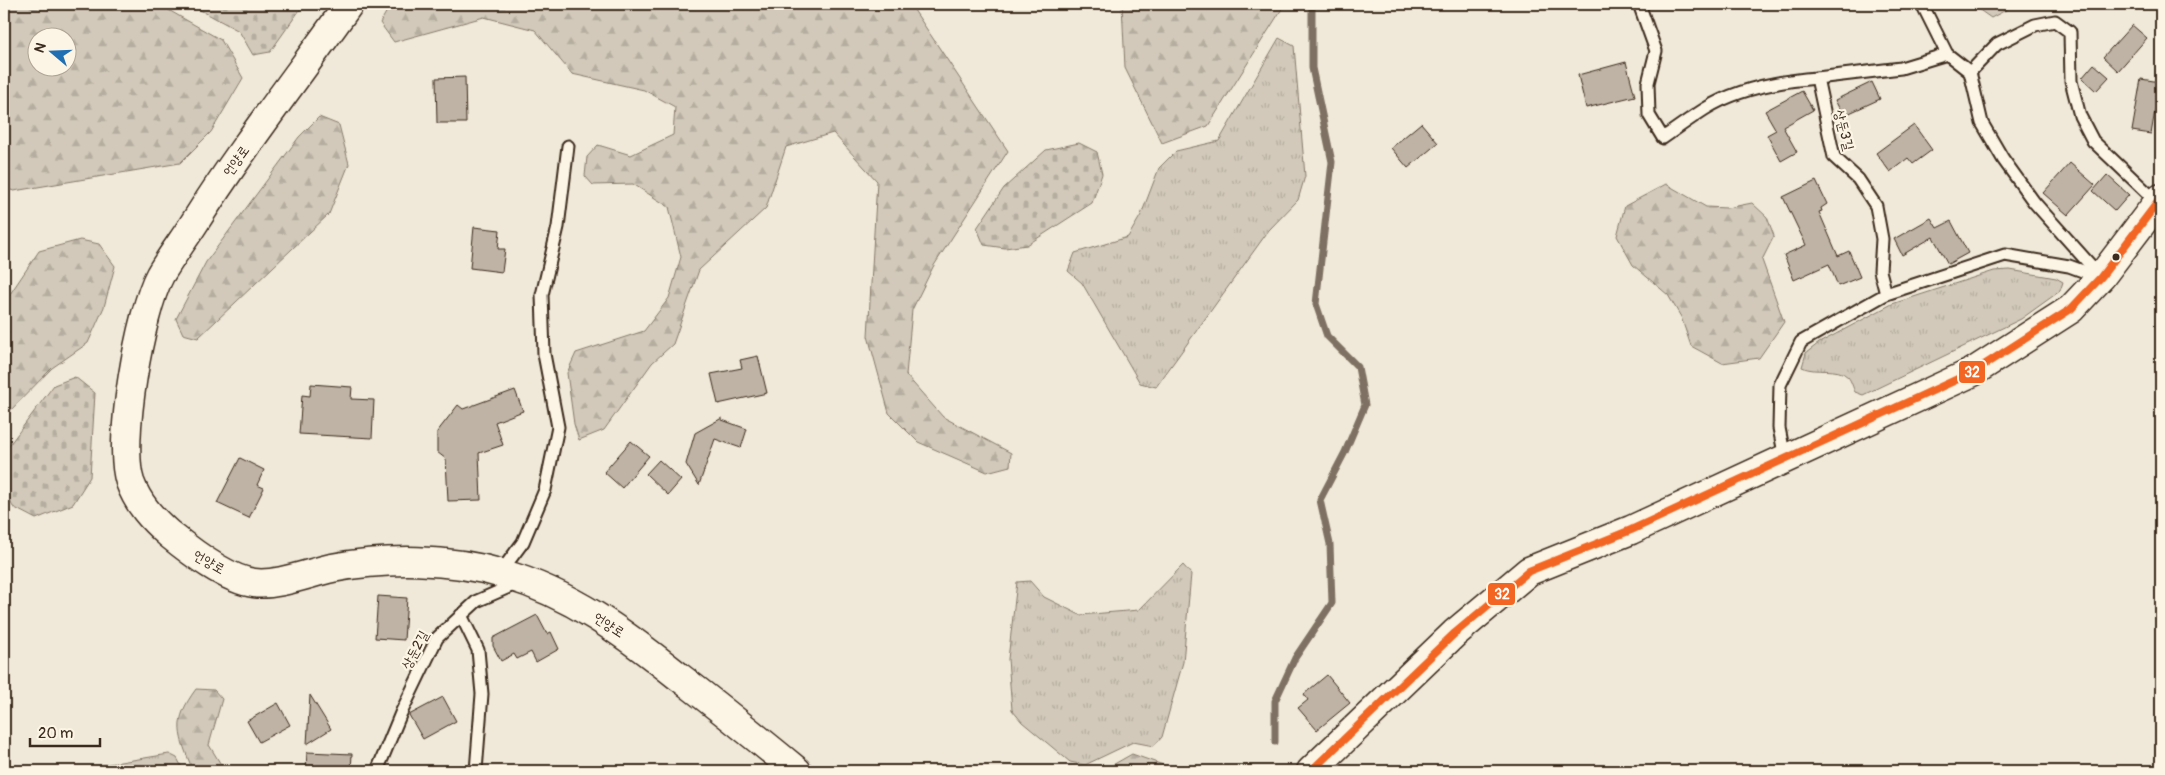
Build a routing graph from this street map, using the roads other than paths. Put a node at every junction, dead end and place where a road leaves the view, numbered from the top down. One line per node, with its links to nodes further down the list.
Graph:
1 (349, 4): 12 (street, 언양로)
2 (1639, 4): 6 (lane)
3 (1922, 4): 4 (lane)
4 (1947, 54): 5 (lane); 6 (lane)
5 (1970, 72): 8 (lane); 9 (lane)
6 (1817, 78): 10 (lane, 상둔3길)
7 (568, 146): 12 (lane)
8 (2159, 200): 9 (street)
9 (2100, 277): 10 (lane); 11 (street)
10 (1886, 294): 11 (lane)
11 (1785, 460): 17 (street)
12 (511, 577): 13 (lane, 상둔2길); 16 (street, 언양로)
13 (461, 616): 14 (lane, 상둔2길); 15 (lane)
14 (377, 771)
15 (476, 771)
16 (797, 771)
17 (1311, 771)

